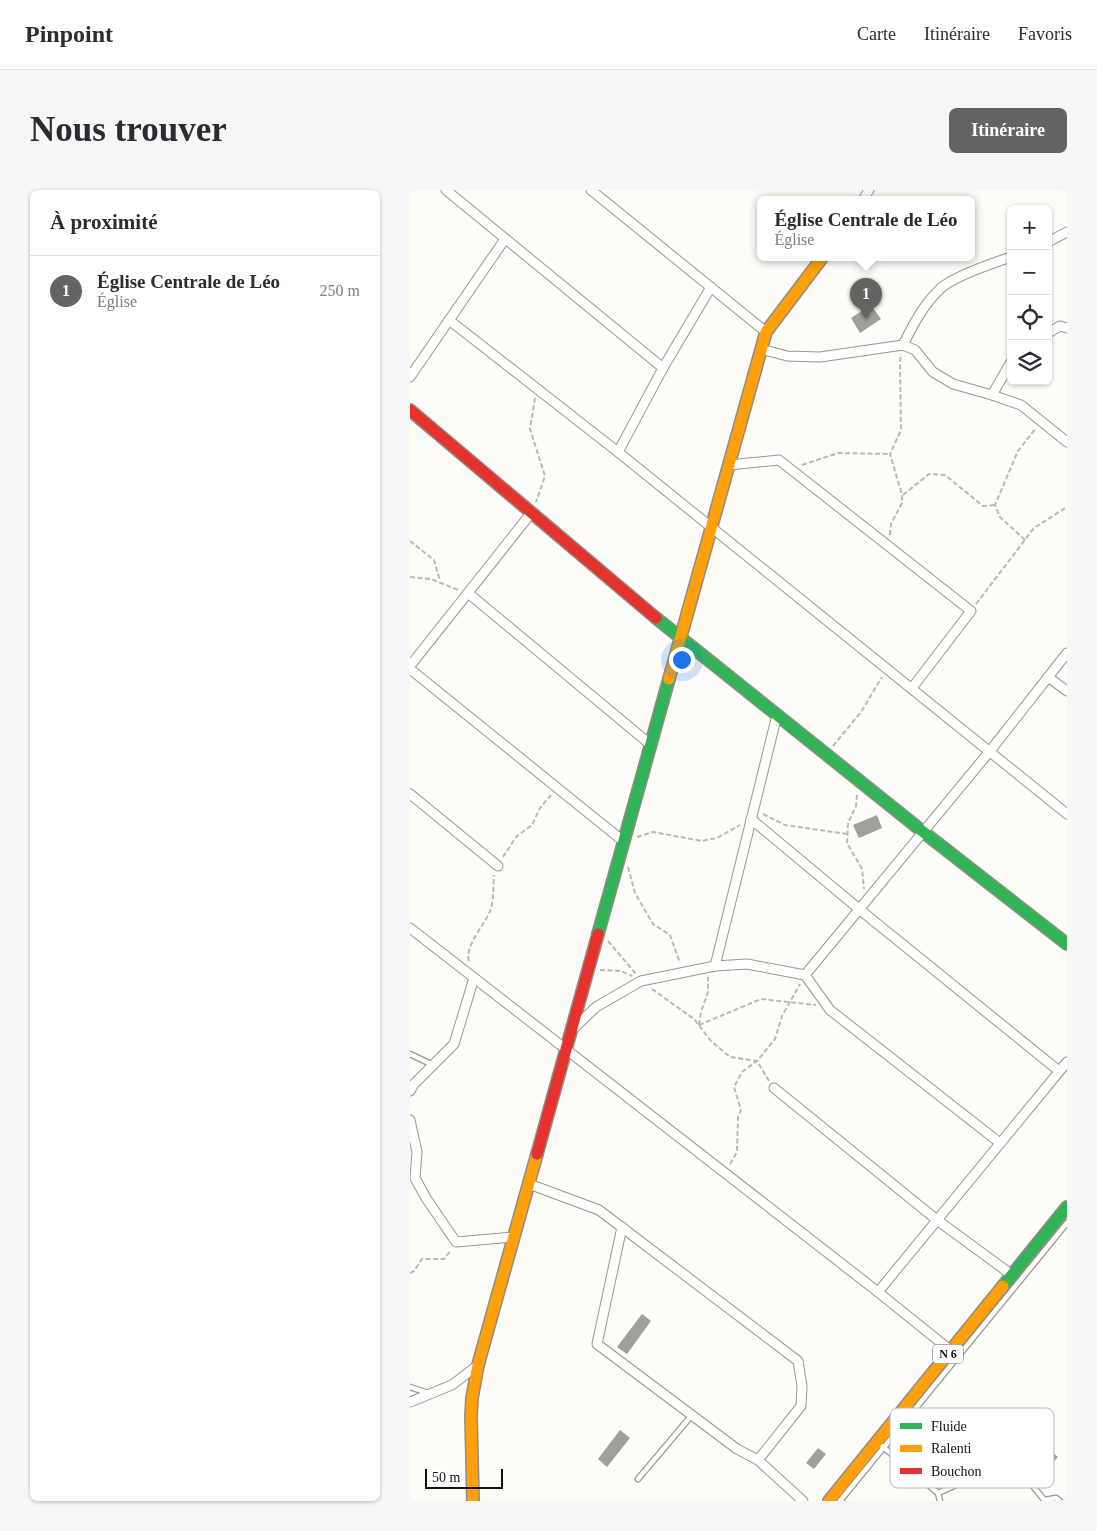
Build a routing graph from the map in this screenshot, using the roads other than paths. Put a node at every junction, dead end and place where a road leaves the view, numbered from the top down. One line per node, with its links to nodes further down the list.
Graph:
1 (446, 190): 4 (street)
2 (591, 190): 8 (street)
3 (1067, 232): 5 (street)
4 (506, 238): 9 (street); 15 (street)
5 (1052, 240)
6 (1007, 259): 13 (street)
7 (820, 261): 12 (street)
8 (711, 288): 12 (street); 15 (street)
9 (449, 320): 17 (street); 21 (street)
10 (1067, 328): 11 (street)
11 (1052, 331)
12 (766, 332): 14 (street)
13 (903, 345): 14 (street); 18 (street)
14 (761, 349): 22 (street)
15 (663, 368): 21 (street)
16 (1007, 369): 18 (street)
17 (410, 377)
18 (992, 395): 20 (street)
19 (410, 410): 23 (street)
20 (1067, 442)
21 (618, 452): 24 (street)
22 (729, 465): 24 (street); 30 (street)
23 (532, 512): 25 (street); 26 (street)
24 (712, 528): 26 (street); 30 (street)
25 (468, 593): 28 (street); 33 (street)
26 (681, 639): 32 (street); 33 (street)
27 (1067, 653): 29 (street)
28 (410, 668): 39 (street)
29 (1048, 677): 31 (street); 34 (street)
30 (912, 688): 34 (street)
31 (1067, 691)
32 (777, 715): 37 (street); 38 (street)
33 (651, 745): 39 (street)
34 (990, 751): 36 (street); 38 (street)
35 (410, 794): 40 (street)
36 (1067, 814)
37 (751, 820): 41 (street); 44 (street)
38 (922, 831): 41 (street); 43 (street)
39 (624, 840): 47 (street)
40 (498, 866)
41 (859, 910): 45 (street); 52 (street)
42 (410, 928): 46 (street)
43 (1067, 944)
44 (711, 967): 45 (street); 47 (street)
45 (805, 975): 56 (street)
46 (474, 978): 48 (street); 51 (street)
47 (572, 1030): 48 (street)
48 (566, 1050): 57 (street); 64 (street)
49 (410, 1054): 51 (lane)
50 (1067, 1062): 52 (street)
51 (433, 1065): 53 (street)
52 (1059, 1071): 56 (street)
53 (411, 1086)
54 (774, 1088): 59 (street)
55 (410, 1120): 62 (street)
56 (1000, 1143): 59 (street)
57 (528, 1184): 61 (street); 62 (street)
58 (1067, 1207): 63 (street, N 6)
59 (937, 1220): 63 (street); 64 (street)
60 (1067, 1222): 71 (lane)
61 (622, 1227): 72 (street); 77 (street)
62 (514, 1236): 66 (street)
63 (1012, 1275): 65 (street, N 6)
64 (878, 1292): 65 (street)
65 (950, 1350): 70 (street, N 6)
66 (478, 1365): 68 (street); 84 (street)
67 (410, 1388): 68 (lane)
68 (429, 1394): 69 (street)
69 (410, 1402)
70 (907, 1408)
71 (911, 1408)
72 (692, 1415): 77 (street); 78 (lane)
73 (890, 1432): 75 (street, N 6)
74 (890, 1433): 75 (lane)
75 (881, 1444): 76 (lane); 86 (street, N 6); 87 (lane)
76 (890, 1452)
77 (758, 1460): 85 (street)
78 (638, 1479)
79 (932, 1488): 82 (lane)
80 (949, 1488): 82 (lane)
81 (1035, 1488): 83 (lane)
82 (938, 1493): 88 (lane)
83 (1045, 1500): 89 (lane)
84 (473, 1501)
85 (803, 1501)
86 (829, 1501)
87 (840, 1501)
88 (940, 1501)
89 (1060, 1501)

